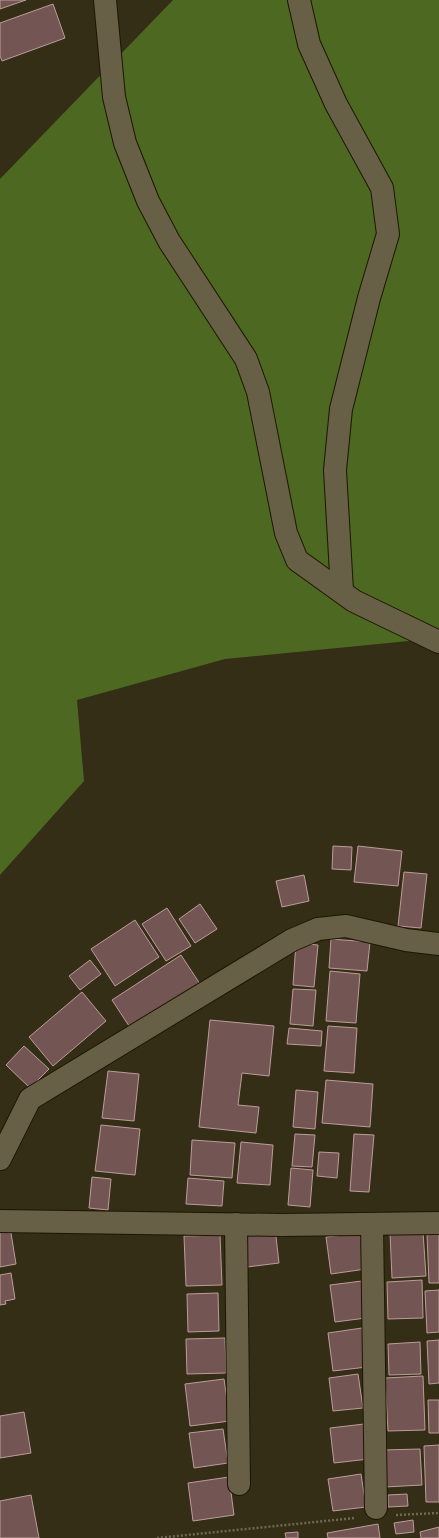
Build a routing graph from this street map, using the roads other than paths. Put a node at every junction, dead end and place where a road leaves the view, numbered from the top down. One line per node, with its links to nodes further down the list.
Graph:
1 (104, 0): 3 (street)
2 (299, 0): 3 (street)
3 (342, 591): 4 (street)
4 (439, 642)
5 (439, 944): 6 (street)
6 (0, 1158)
7 (0, 1221): 9 (street)
8 (439, 1223): 10 (street)
9 (236, 1224): 10 (street); 11 (street)
10 (372, 1224): 12 (street)
11 (239, 1484)
12 (376, 1513)

